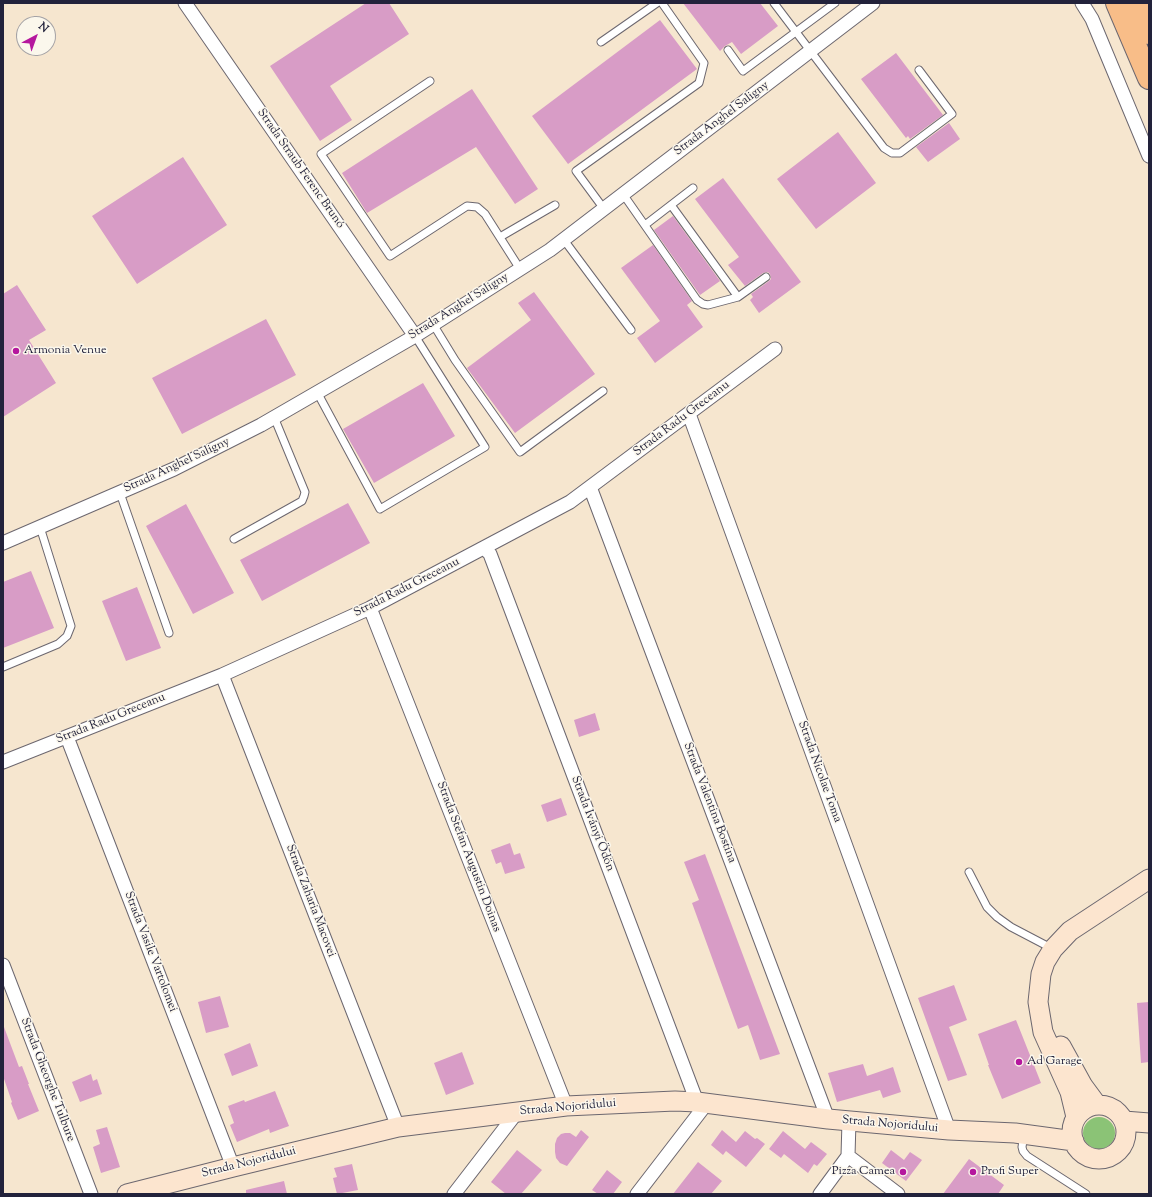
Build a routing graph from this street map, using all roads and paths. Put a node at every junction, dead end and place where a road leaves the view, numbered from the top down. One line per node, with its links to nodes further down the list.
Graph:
1 (185, 3): 32 (street, Strada Straub Ferenc Brunó)
2 (657, 3): 12 (lane)
3 (662, 3): 23 (lane)
4 (774, 3): 10 (lane)
5 (835, 3): 10 (lane)
6 (873, 3): 14 (street, Strada Anghel Saligny)
7 (1082, 3): 18 (street)
8 (1117, 3): 16 (highway)
9 (1136, 3): 11 (highway)
10 (796, 32): 13 (lane); 14 (lane)
11 (1149, 33)
12 (602, 42)
13 (728, 50)
14 (811, 51): 15 (lane); 20 (street, Strada Anghel Saligny)
15 (919, 70)
16 (1149, 78)
17 (430, 82): 25 (lane)
18 (1149, 156)
19 (693, 188): 22 (lane)
20 (623, 194): 23 (street, Strada Anghel Saligny); 24 (lane)
21 (555, 205): 25 (lane)
22 (672, 205): 24 (lane); 29 (lane)
23 (604, 209): 26 (street, Strada Anghel Saligny)
24 (645, 225): 29 (lane)
25 (500, 237): 27 (lane)
26 (564, 240): 27 (street, Strada Anghel Saligny); 31 (lane)
27 (520, 269): 30 (street, Strada Anghel Saligny)
28 (766, 277): 29 (lane)
29 (738, 297)
30 (433, 324): 32 (street, Strada Anghel Saligny); 34 (lane)
31 (631, 330)
32 (416, 336): 35 (street, Strada Anghel Saligny); 35 (lane)
33 (775, 350): 36 (street, Strada Radu Greceanu)
34 (603, 391)
35 (317, 392): 37 (street, Strada Anghel Saligny)
36 (689, 414): 38 (street, Strada Radu Greceanu); 64 (street, Strada Nicolae Toma)
37 (274, 417): 39 (street, Strada Anghel Saligny); 41 (lane)
38 (590, 487): 43 (street, Strada Radu Greceanu); 59 (street, Strada Valentina Bostina)
39 (120, 493): 40 (street, Strada Anghel Saligny); 45 (lane)
40 (40, 527): 42 (street, Strada Anghel Saligny); 46 (lane)
41 (234, 539)
42 (3, 543)
43 (484, 548): 44 (street, Strada Radu Greceanu); 55 (street, Strada Iványi Ödön)
44 (370, 608): 47 (street, Strada Radu Greceanu); 57 (street, Strada Stefan Augustin Doinas)
45 (169, 633)
46 (3, 667)
47 (222, 675): 48 (street, Strada Radu Greceanu); 62 (street, Strada Zaharia Macovei)
48 (67, 737): 49 (street, Strada Radu Greceanu); 69 (street, Strada Vasile Vartolomei)
49 (3, 762)
50 (969, 872): 52 (lane)
51 (1149, 879): 52 (main road)
52 (1053, 949): 54 (main road)
53 (3, 965): 70 (street, Strada Gheorghe Tulbure)
54 (1040, 1015): 56 (main road); 63 (main road)
55 (702, 1103): 57 (main road, Strada Nojoridului); 59 (main road, Strada Nojoridului); 73 (street)
56 (1097, 1105): 63 (main road); 65 (main road)
57 (566, 1106): 58 (main road, Strada Nojoridului)
58 (518, 1111): 62 (main road, Strada Nojoridului); 72 (street)
59 (828, 1119): 60 (main road, Strada Nojoridului)
60 (848, 1121): 64 (main road, Strada Nojoridului); 68 (street)
61 (1149, 1123): 65 (main road)
62 (398, 1127): 69 (main road, Strada Nojoridului)
63 (1074, 1128): 65 (main road); 66 (main road, Strada Nojoridului)
64 (949, 1130): 66 (main road, Strada Nojoridului)
65 (1125, 1130): 67 (main road)
66 (1020, 1133): 76 (lane)
67 (1149, 1136)
68 (848, 1156): 74 (street); 75 (street)
69 (232, 1167): 71 (main road, Strada Nojoridului)
70 (91, 1194)
71 (127, 1194)
72 (454, 1194)
73 (637, 1194)
74 (820, 1194)
75 (898, 1194)
76 (1086, 1194)

